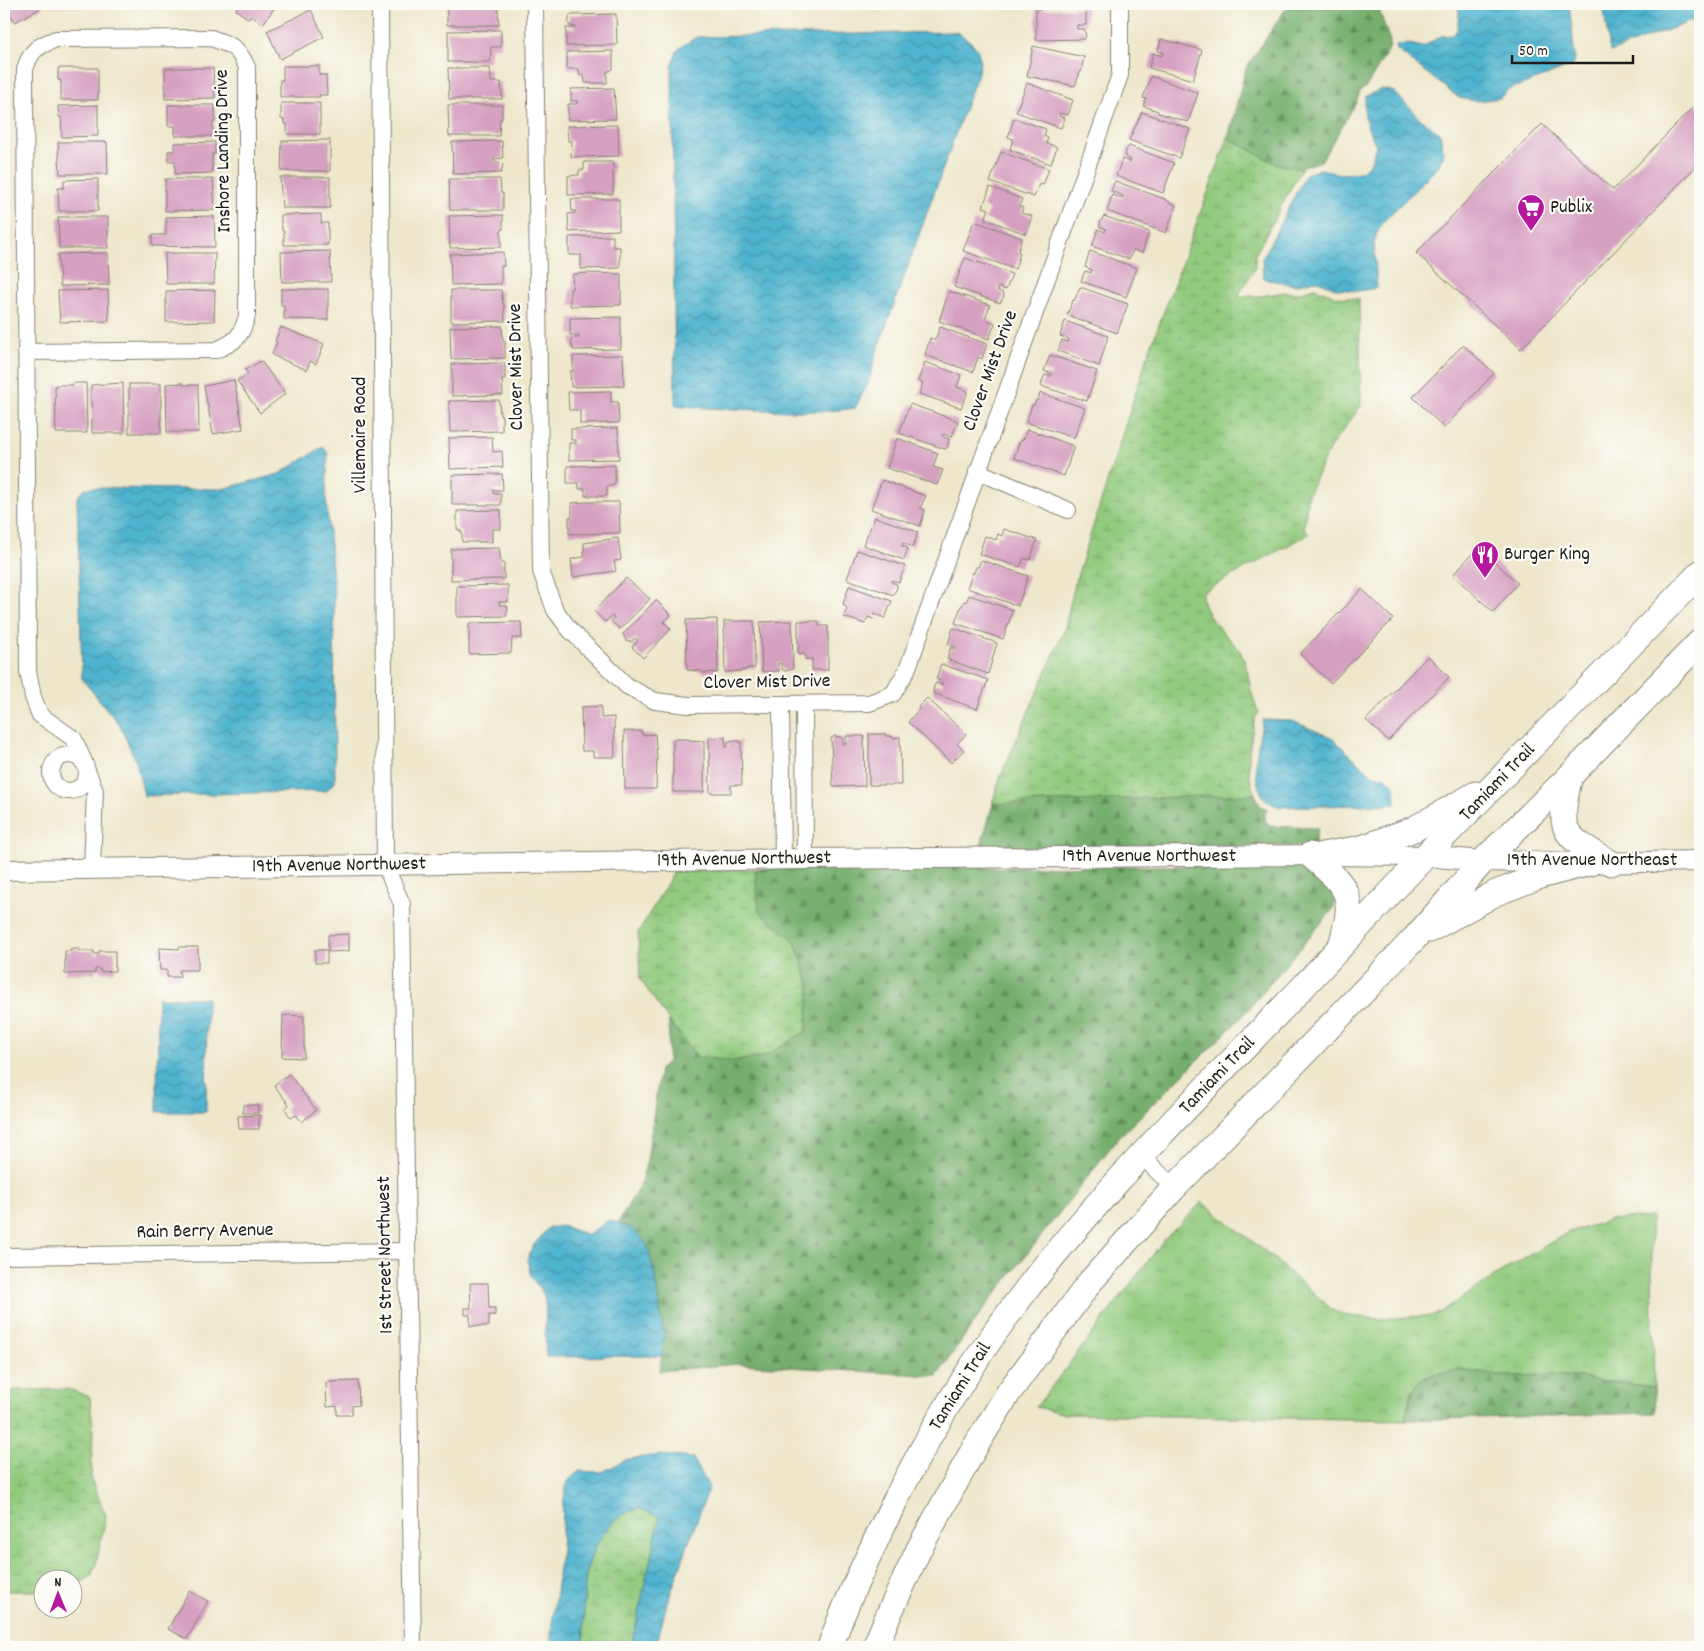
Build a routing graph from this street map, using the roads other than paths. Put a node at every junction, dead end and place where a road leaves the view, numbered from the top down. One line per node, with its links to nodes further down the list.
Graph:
1 (380, 4): 27 (street, Villemaire Road)
2 (535, 4): 10 (street, Clover Mist Drive)
3 (1120, 4): 5 (street, Clover Mist Drive)
4 (26, 352): 4 (street, Inshore Landing Drive); 11 (street, Inshore Landing Drive)
5 (977, 472): 6 (street); 9 (street, Clover Mist Drive)
6 (1068, 510)
7 (1700, 573): 15 (main road, Tamiami Trail)
8 (1700, 642): 14 (main road)
9 (804, 704): 10 (street, Clover Mist Drive); 17 (street)
10 (781, 705): 16 (street)
11 (56, 728): 12 (street); 13 (street, Inshore Landing Drive)
12 (56, 760): 13 (street); 18 (street)
13 (86, 767): 18 (street); 19 (street, Inshore Landing Drive)
14 (1570, 776): 24 (main road); 26 (main road)
15 (1500, 781): 20 (main road); 21 (main road, Tamiami Trail)
16 (782, 790): 17 (street); 22 (street)
17 (805, 790): 23 (street)
18 (71, 791): 19 (street)
19 (93, 813): 28 (street, Inshore Landing Drive)
20 (1316, 855): 21 (street, 19th Avenue Northwest); 23 (street, 19th Avenue Northwest); 31 (main road)
21 (1425, 856): 24 (street, 19th Avenue Northwest); 31 (main road, Tamiami Trail)
22 (784, 859): 23 (street, 19th Avenue Northwest); 27 (street, 19th Avenue Northwest)
23 (805, 859)
24 (1483, 861): 26 (street, 19th Avenue Northeast); 30 (main road)
25 (1700, 862): 26 (street, 19th Avenue Northeast)
26 (1601, 863): 30 (main road)
27 (385, 865): 28 (street, 19th Avenue Northwest); 34 (street, 1st Street Northwest)
28 (92, 869): 29 (street, 19th Avenue Northwest)
29 (4, 870)
30 (1414, 938): 33 (main road)
31 (1341, 947): 32 (main road, Tamiami Trail)
32 (1142, 1156): 33 (street); 37 (main road, Tamiami Trail)
33 (1174, 1188): 38 (main road)
34 (407, 1251): 35 (street, Rain Berry Avenue); 36 (street, 1st Street Northwest)
35 (4, 1256)
36 (413, 1647)
37 (830, 1647)
38 (874, 1647)

